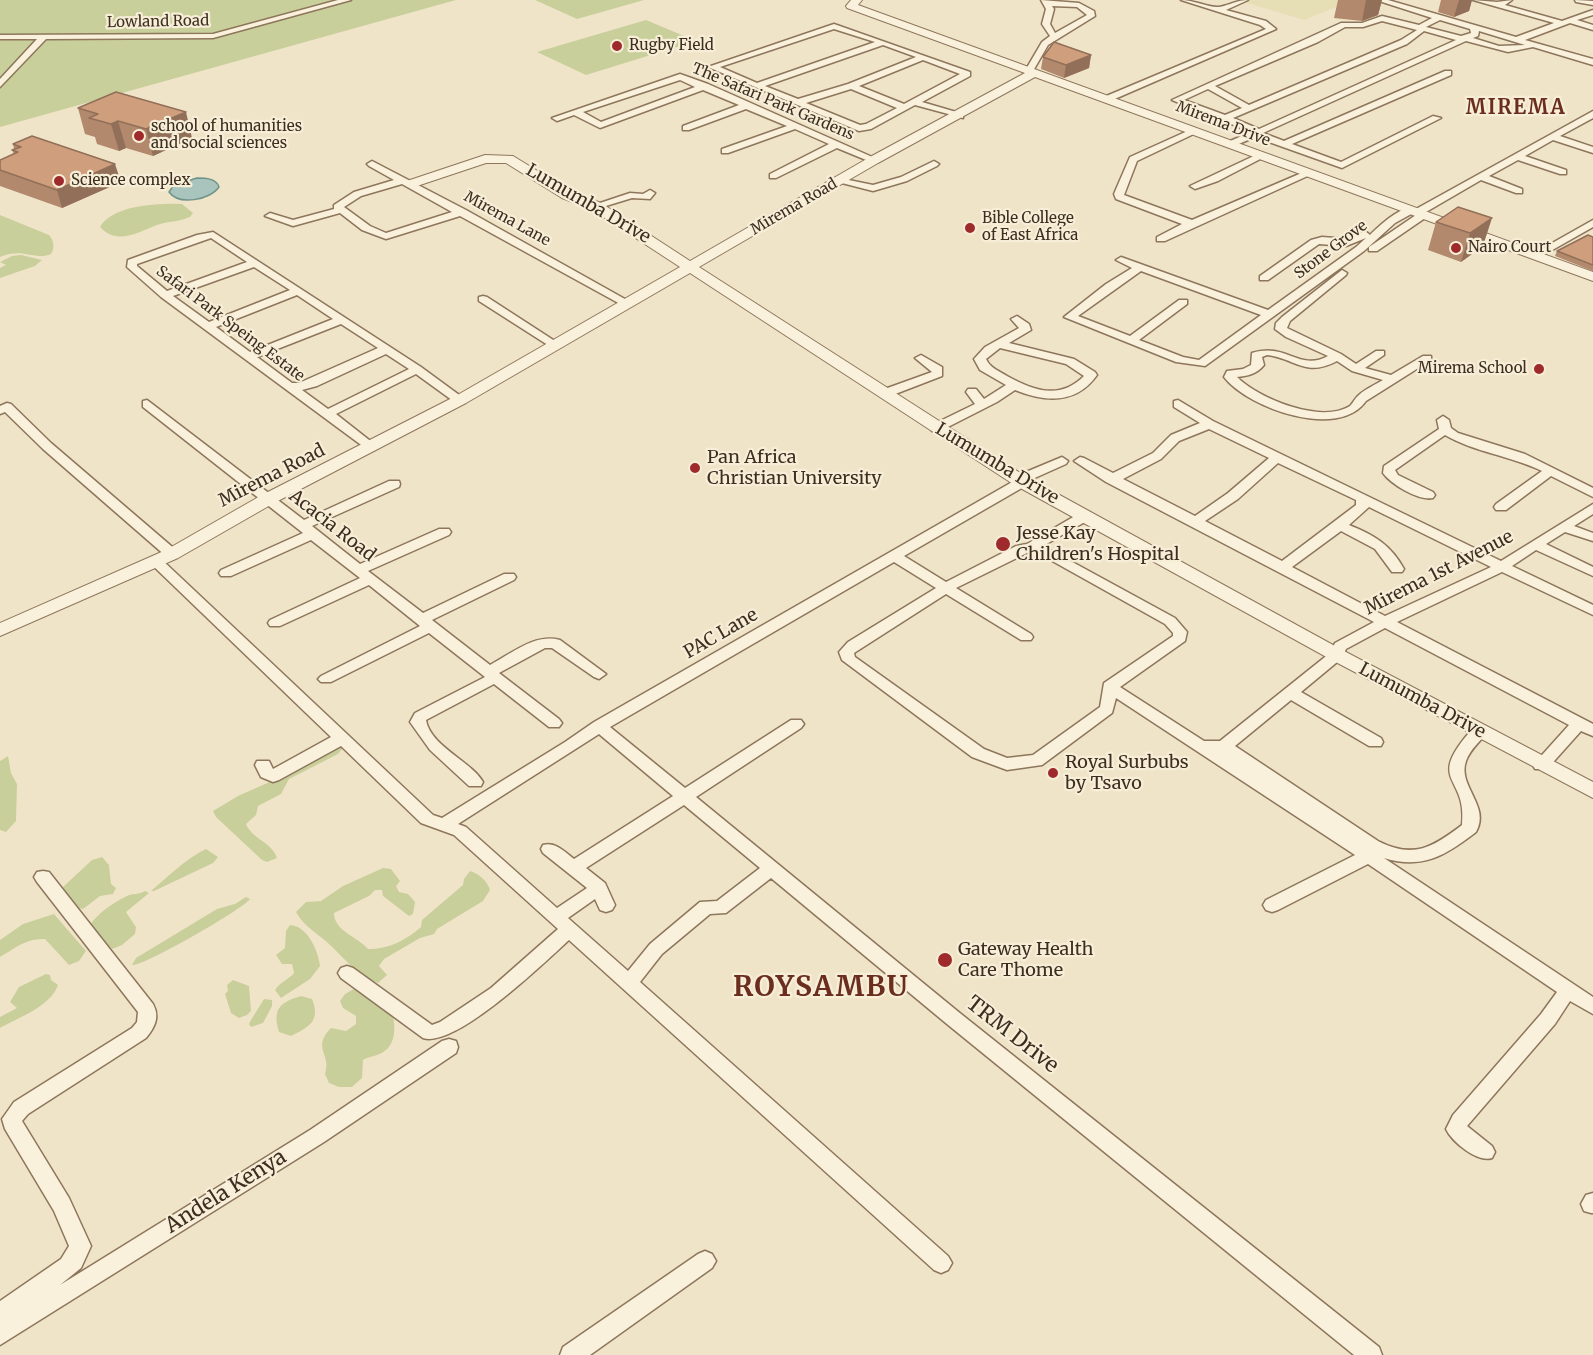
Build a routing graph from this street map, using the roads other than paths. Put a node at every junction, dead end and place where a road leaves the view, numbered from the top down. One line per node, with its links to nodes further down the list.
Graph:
1 (347, 0): 10 (street, Lowland Road)
2 (858, 0): 29 (street, Mirema Drive)
3 (1185, 0): 13 (street)
4 (1244, 0): 13 (street)
5 (1380, 0): 15 (street)
6 (1477, 0): 12 (street)
7 (1508, 0): 12 (street)
8 (1579, 0): 11 (street)
9 (1045, 1): 22 (street); 22 (street)
10 (332, 2): 21 (street, Lowland Road)
11 (1593, 3)
12 (1498, 5): 16 (street)
13 (1218, 10): 36 (street)
14 (1593, 12): 16 (street)
15 (1439, 17): 17 (street); 18 (street)
16 (1567, 22): 19 (street); 24 (street)
17 (1421, 28): 23 (street); 35 (street); 41 (street)
18 (1474, 28): 23 (street); 24 (street)
19 (1593, 28)
20 (0, 36): 21 (street, Lowland Road)
21 (44, 37): 31 (street)
22 (1054, 37): 29 (street, Mirema Road)
23 (1463, 38): 26 (street); 51 (street)
24 (1519, 39): 26 (street)
25 (883, 42): 27 (street, The Safari Park Gardens); 33 (street, The Safari Park Gardens); 33 (street, The Safari Park Gardens)
26 (1534, 44): 28 (street)
27 (924, 57): 34 (street, The Safari Park Gardens); 38 (street, The Safari Park Gardens)
28 (1593, 62)
29 (1031, 72): 36 (street, Mirema Drive); 43 (street, Mirema Road)
30 (1448, 73): 55 (street)
31 (0, 84)
32 (705, 86): 39 (street, The Safari Park Gardens); 42 (street, The Safari Park Gardens); 42 (street)
33 (756, 86): 37 (street, The Safari Park Gardens)
34 (851, 86): 37 (street, The Safari Park Gardens); 40 (street)
35 (1209, 86): 41 (street); 45 (street)
36 (1107, 99): 50 (street, Mirema Drive)
37 (799, 102): 40 (street, The Safari Park Gardens)
38 (914, 102): 40 (street, The Safari Park Gardens); 43 (street)
39 (748, 105): 48 (street, The Safari Park Gardens); 49 (street)
40 (903, 107)
41 (1247, 107): 45 (street)
42 (575, 112): 44 (street, The Safari Park Gardens)
43 (960, 116): 60 (street, Mirema Road)
44 (557, 118)
45 (1225, 118): 51 (street)
46 (1436, 118): 55 (street)
47 (1591, 118): 52 (street)
48 (796, 126): 53 (street, The Safari Park Gardens); 57 (street)
49 (687, 128)
50 (1195, 131): 54 (street, Mirema Drive); 77 (street)
51 (1257, 133): 54 (street); 55 (street)
52 (1553, 137): 56 (street); 59 (street)
53 (837, 144): 60 (street, The Safari Park Gardens); 65 (street)
54 (1231, 144): 58 (street, Mirema Drive)
55 (1284, 144)
56 (1593, 150)
57 (725, 151)
58 (1261, 156): 64 (street, Mirema Drive); 69 (street)
59 (1518, 157): 63 (street); 66 (street)
60 (874, 160): 67 (street, Mirema Road)
61 (934, 164): 67 (street)
62 (372, 165): 68 (street, Mirema Lane)
63 (1563, 172)
64 (1307, 174): 74 (street, Mirema Drive); 77 (street)
65 (773, 176)
66 (1480, 177): 70 (street); 74 (street)
67 (839, 181): 83 (street, Mirema Road)
68 (408, 182): 72 (street, Lumumba Drive); 73 (street); 75 (street, Mirema Lane)
69 (1195, 186)
70 (1519, 190)
71 (650, 193): 72 (street)
72 (596, 206): 83 (street, Lumumba Drive)
73 (340, 210): 75 (street); 76 (street)
74 (1413, 210): 80 (street, Mirema Drive); 86 (street); 92 (street, Stone Grove); 102 (street)
75 (462, 212): 91 (street, Mirema Lane)
76 (270, 216)
77 (1193, 223): 79 (street)
78 (1593, 223): 80 (street)
79 (1161, 239)
80 (1536, 255): 85 (street, Mirema Drive)
81 (1120, 261): 84 (street)
82 (254, 263): 87 (street, Safari Park Speing Estate); 88 (street); 88 (street, Safari Park Speing Estate)
83 (692, 267): 91 (street, Mirema Road); 111 (street, Lumumba Drive)
84 (1140, 267): 92 (street); 96 (street, Stone Grove)
85 (1593, 277)
86 (1264, 278)
87 (298, 291): 94 (street, Safari Park Speing Estate); 95 (street)
88 (165, 295): 95 (street, Safari Park Speing Estate)
89 (483, 299): 98 (street)
90 (1183, 302): 96 (street)
91 (626, 303): 98 (street, Mirema Road)
92 (1269, 314): 96 (street, Stone Grove)
93 (1017, 319): 97 (street)
94 (341, 320): 99 (street, Safari Park Speing Estate); 101 (street)
95 (208, 326): 101 (street, Safari Park Speing Estate)
96 (1132, 340)
97 (1000, 344): 108 (street); 108 (street)
98 (555, 345): 112 (street, Mirema Road)
99 (386, 349): 105 (street, Safari Park Speing Estate); 109 (street)
100 (1380, 353): 106 (street)
101 (249, 356): 109 (street, Safari Park Speing Estate)
102 (1337, 356): 106 (street); 107 (street)
103 (921, 358): 111 (street)
104 (1427, 358): 107 (street)
105 (417, 369): 112 (street, Safari Park Speing Estate); 117 (street)
106 (1356, 369): 107 (street)
107 (1392, 379)
108 (1014, 385): 115 (street)
109 (288, 386): 117 (street, Safari Park Speing Estate)
110 (972, 392): 115 (street)
111 (886, 393): 119 (street, Lumumba Drive)
112 (460, 400): 120 (street, Mirema Road)
113 (147, 404): 131 (street, Acacia Road)
114 (1178, 404): 118 (street)
115 (981, 405): 119 (street)
116 (2, 406): 143 (street)
117 (327, 414): 120 (street, Safari Park Speing Estate)
118 (1209, 424): 121 (street); 125 (street)
119 (936, 428): 126 (street, Lumumba Drive)
120 (372, 447): 131 (street, Mirema Road)
121 (1277, 457): 130 (street); 135 (street)
122 (1062, 461): 126 (street, PAC Lane)
123 (1080, 461): 125 (street)
124 (1549, 472): 128 (street); 129 (street); 132 (street)
125 (1111, 479): 135 (street)
126 (1021, 481): 134 (street, Lumumba Drive); 144 (street, PAC Lane)
127 (394, 484): 138 (street)
128 (1593, 493)
129 (1428, 495)
130 (1362, 497): 136 (street); 147 (street)
131 (268, 499): 138 (street, Acacia Road); 143 (street, Mirema Road)
132 (1501, 507)
133 (1593, 508): 137 (street, Mirema 1st Avenue)
134 (1085, 516): 142 (street); 161 (street, Lumumba Drive)
135 (1195, 522): 146 (street)
136 (1338, 525): 146 (street); 148 (street)
137 (1563, 527): 140 (street); 141 (street, Mirema 1st Avenue)
138 (308, 530): 149 (street, Acacia Road); 151 (street)
139 (444, 532): 149 (street)
140 (1593, 537)
141 (1536, 545): 147 (street, Mirema 1st Avenue); 150 (street)
142 (1031, 547): 154 (street); 165 (street)
143 (172, 554): 145 (street, Mirema Road)
144 (896, 557): 154 (street); 169 (street, PAC Lane)
145 (156, 562): 159 (street, Mirema Road); 172 (street)
146 (1283, 567): 156 (street)
147 (1501, 567): 155 (street); 156 (street, Mirema 1st Avenue)
148 (1397, 568)
149 (358, 570): 153 (street, Acacia Road)
150 (1593, 572)
151 (226, 573)
152 (509, 577): 158 (street)
153 (370, 579): 157 (street); 158 (street, Acacia Road)
154 (945, 588): 160 (street); 165 (street)
155 (1593, 611)
156 (1386, 621): 161 (street, Mirema 1st Avenue); 170 (street)
157 (275, 623)
158 (426, 623): 162 (street, Acacia Road); 164 (street)
159 (0, 630)
160 (1026, 637)
161 (1337, 655): 166 (street, Mirema 1st Avenue); 171 (street, Lumumba Drive)
162 (492, 674): 163 (street); 167 (street, Acacia Road); 178 (street)
163 (598, 674)
164 (326, 679)
165 (1109, 687): 175 (street)
166 (1291, 693): 173 (street); 174 (street, Mirema 1st Avenue)
167 (554, 723)
168 (796, 724): 180 (street)
169 (599, 726): 180 (street, TRM Drive); 181 (street, PAC Lane)
170 (1586, 728): 177 (street)
171 (1480, 732): 174 (street); 177 (street, Lumumba Drive)
172 (341, 739): 176 (street); 181 (street)
173 (1375, 742)
174 (1224, 746): 175 (street)
175 (1199, 747): 183 (street)
176 (262, 765)
177 (1541, 765): 179 (street, Lumumba Drive)
178 (475, 782)
179 (1593, 791)
180 (683, 796): 184 (street); 185 (street, TRM Drive)
181 (443, 825): 190 (street)
182 (549, 849): 184 (street)
183 (1369, 856): 189 (street); 193 (street)
184 (575, 867): 187 (street)
185 (771, 867): 192 (street); 202 (street, TRM Drive)
186 (43, 878): 199 (street)
187 (599, 888): 188 (street); 190 (street)
188 (606, 905)
189 (1272, 905)
190 (563, 923): 191 (street); 192 (street)
191 (346, 973)
192 (629, 983): 198 (street)
193 (1568, 990): 194 (street); 196 (street)
194 (1593, 1007)
195 (449, 1047): 200 (street, Andela Kenya)
196 (1485, 1152)
197 (705, 1261): 201 (street)
198 (941, 1263)
199 (0, 1314)
200 (0, 1334)
201 (571, 1355)
202 (1371, 1355)

